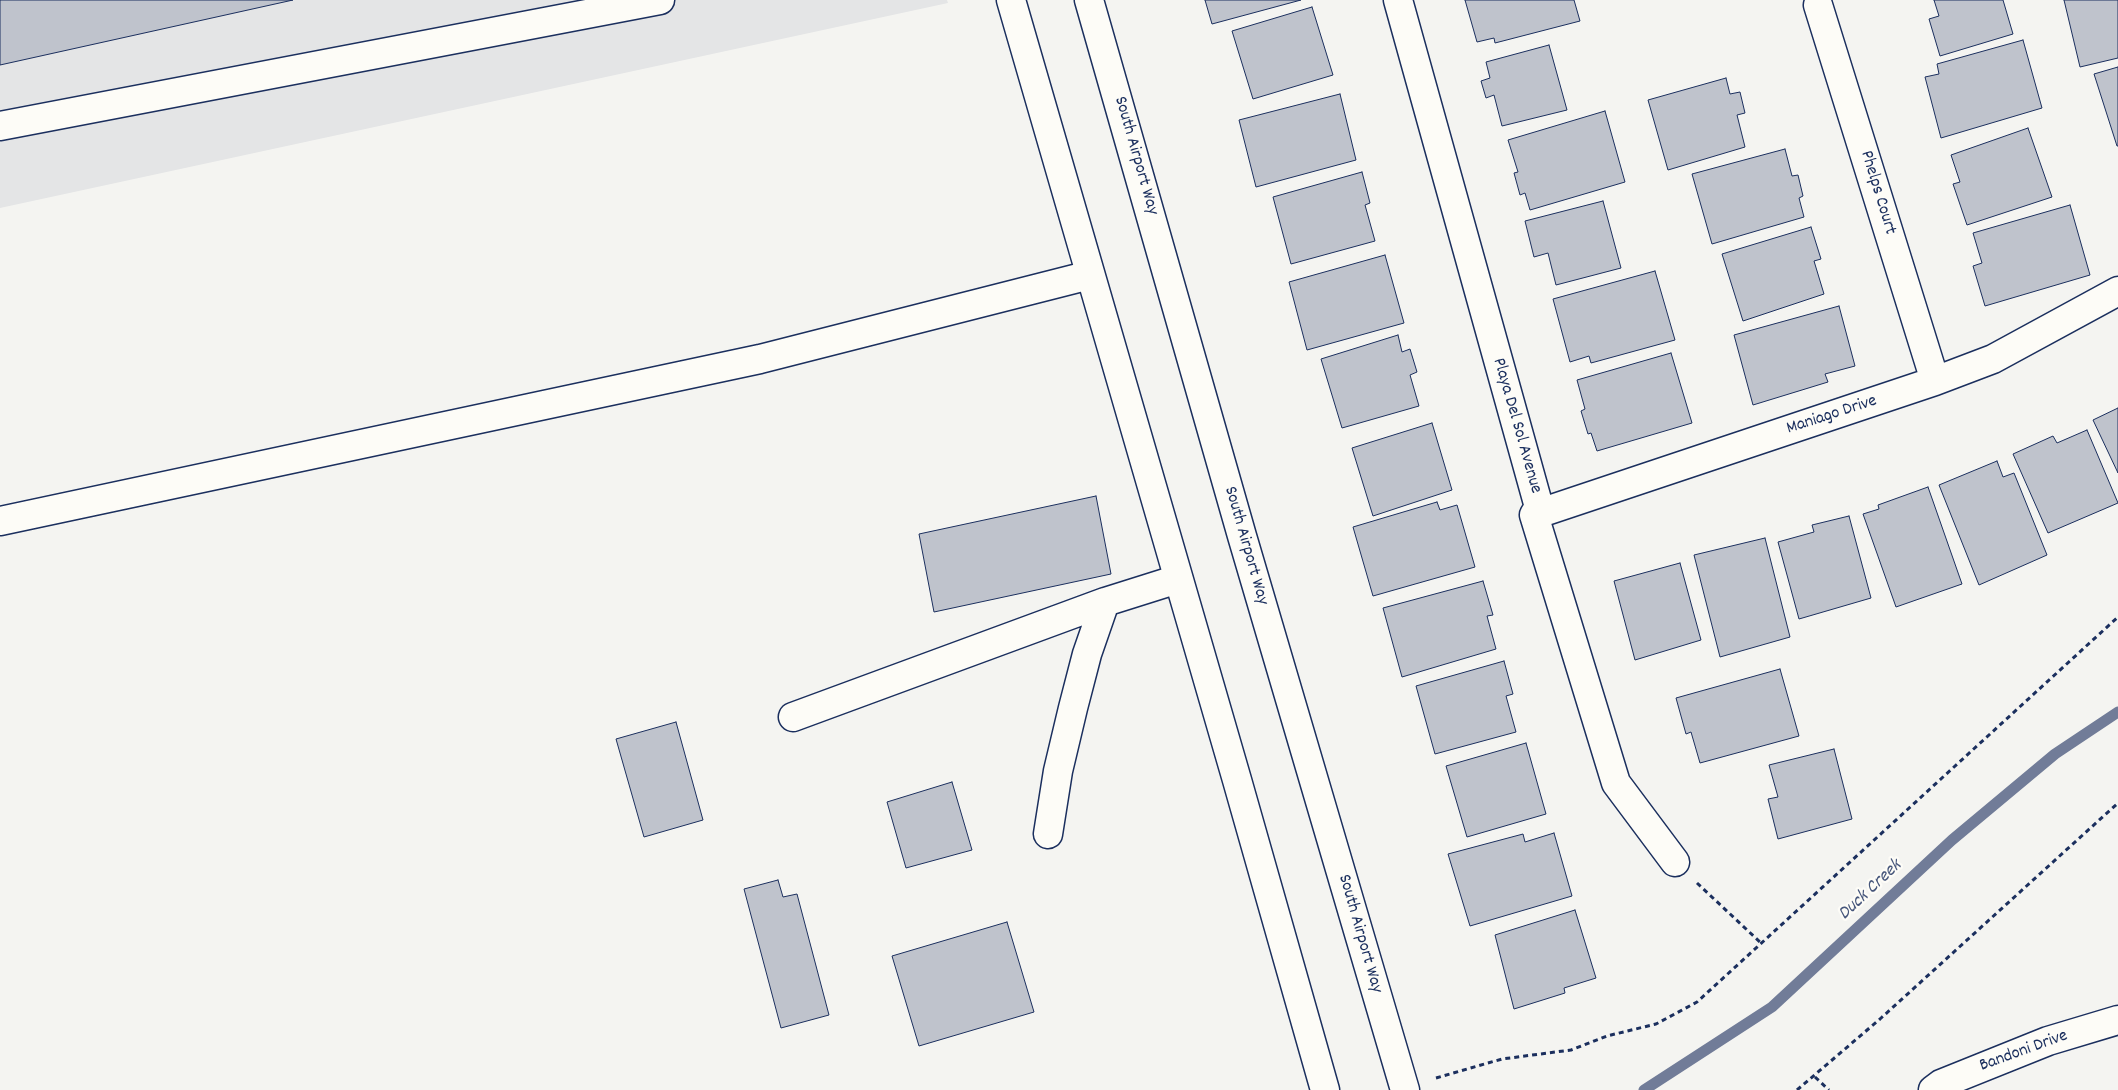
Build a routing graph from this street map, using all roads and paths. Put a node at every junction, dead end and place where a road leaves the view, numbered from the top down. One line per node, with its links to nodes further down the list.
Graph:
1 (660, 0): 6 (main road)
2 (1011, 0): 7 (main road)
3 (1090, 0): 22 (main road, South Airport Way)
4 (1398, 0): 10 (main road, Playa Del Sol Avenue)
5 (1818, 5): 9 (main road, Phelps Court)
6 (0, 126)
7 (1090, 275): 11 (main road); 12 (main road)
8 (2118, 291): 9 (main road, Maniago Drive)
9 (1935, 381): 10 (main road, Maniago Drive)
10 (1534, 515): 18 (main road, Playa Del Sol Avenue)
11 (0, 521)
12 (1178, 579): 13 (main road); 23 (main road)
13 (1105, 602): 15 (main road); 17 (main road)
14 (2118, 617): 19 (path)
15 (793, 717)
16 (2118, 803): 21 (path)
17 (1048, 834)
18 (1675, 862): 19 (path)
19 (1761, 943): 22 (path)
20 (2118, 1020): 26 (main road, Bandoni Drive)
21 (1815, 1076): 24 (path); 25 (path)
22 (1404, 1089)
23 (1325, 1090)
24 (1797, 1090)
25 (1828, 1090)
26 (1933, 1090)

